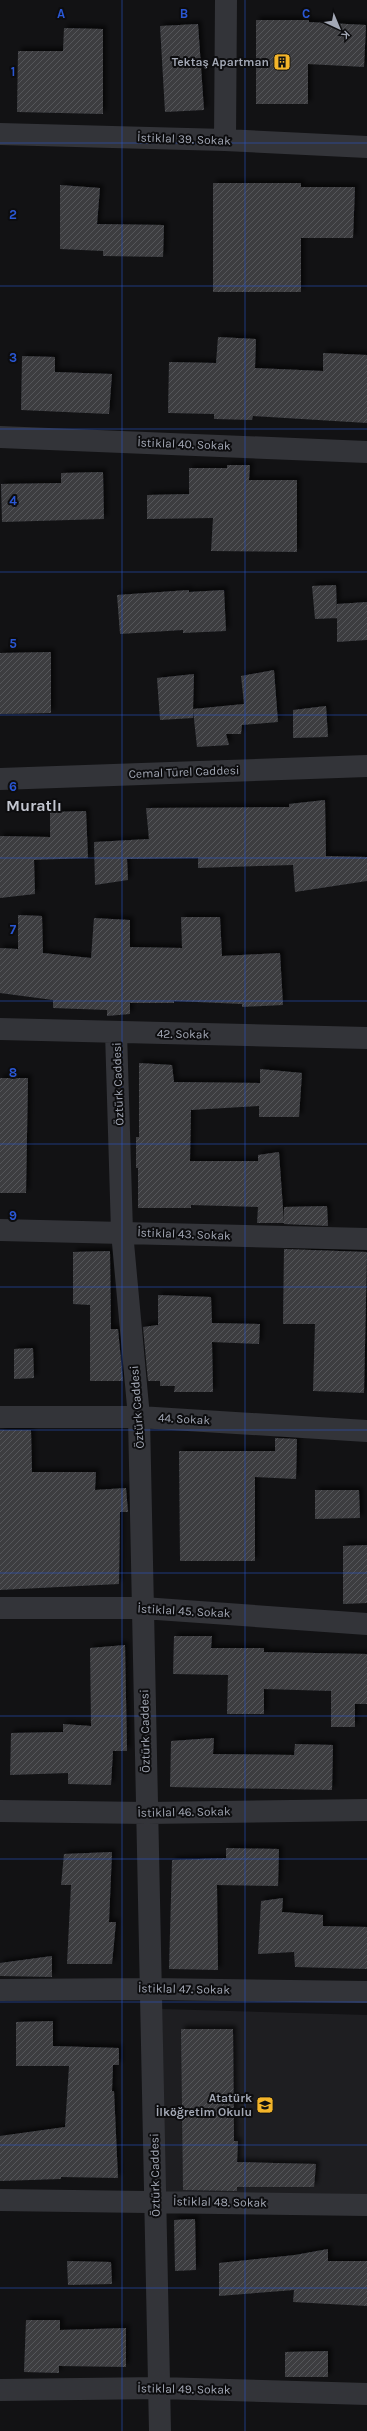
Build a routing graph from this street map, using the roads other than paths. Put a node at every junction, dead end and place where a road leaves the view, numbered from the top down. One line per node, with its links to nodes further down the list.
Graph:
1 (226, 0): 3 (street)
2 (0, 134): 3 (street, İstiklal 39. Sokak)
3 (225, 140): 4 (street, İstiklal 39. Sokak)
4 (367, 147)
5 (0, 437): 6 (street, İstiklal 40. Sokak)
6 (367, 452)
7 (367, 766): 8 (street, Cemal Türel Caddesi)
8 (0, 779)
9 (0, 1029): 10 (street, 42. Sokak)
10 (116, 1032): 11 (street, 42. Sokak); 13 (street, Öztürk Caddesi)
11 (367, 1038)
12 (0, 1230): 13 (street, İstiklal 43. Sokak)
13 (122, 1232): 14 (street, İstiklal 43. Sokak); 16 (street, Öztürk Caddesi)
14 (367, 1239)
15 (0, 1417): 16 (street, 44. Sokak)
16 (139, 1417): 17 (street, 44. Sokak); 19 (street, Öztürk Caddesi)
17 (367, 1430)
18 (0, 1608): 19 (street, İstiklal 45. Sokak)
19 (143, 1608): 20 (street, İstiklal 45. Sokak); 23 (street, Öztürk Caddesi)
20 (367, 1624)
21 (367, 1810): 23 (street, İstiklal 46. Sokak)
22 (0, 1811): 23 (street, İstiklal 46. Sokak)
23 (147, 1813): 24 (street, Öztürk Caddesi)
24 (151, 1988): 25 (street, İstiklal 47. Sokak); 26 (street, İstiklal 47. Sokak); 28 (street, Öztürk Caddesi)
25 (0, 1990)
26 (367, 1992)
27 (0, 2200): 28 (street, İstiklal 48. Sokak)
28 (155, 2201): 29 (street, İstiklal 48. Sokak); 30 (street, Öztürk Caddesi)
29 (367, 2205)
30 (159, 2388): 31 (street, İstiklal 49. Sokak); 32 (street, İstiklal 49. Sokak); 33 (street, Öztürk Caddesi)
31 (0, 2390)
32 (367, 2394)
33 (160, 2431)

